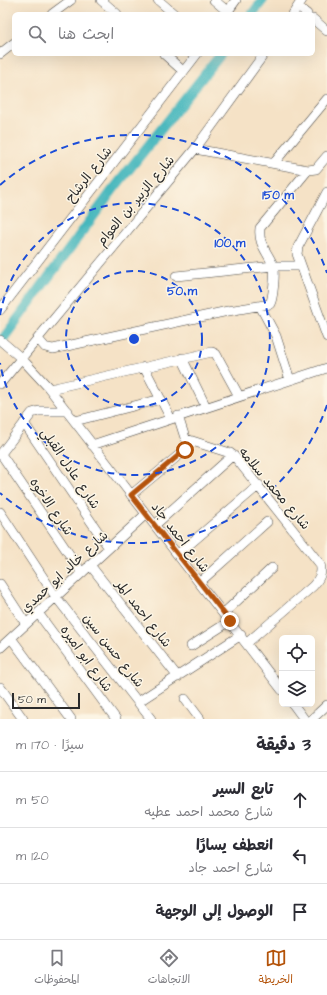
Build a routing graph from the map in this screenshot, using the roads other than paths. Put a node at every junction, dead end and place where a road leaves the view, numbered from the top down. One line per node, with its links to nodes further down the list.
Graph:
1 (71, 0): 6 (street)
2 (101, 0): 7 (street)
3 (158, 0): 8 (street)
4 (214, 0): 9 (street)
5 (236, 0): 10 (street)
6 (55, 12)
7 (115, 12)
8 (172, 12)
9 (226, 12)
10 (228, 12)
11 (315, 21): 12 (street)
12 (327, 31)
13 (12, 45): 14 (street)
14 (0, 54)
15 (166, 56): 18 (street)
16 (195, 56): 18 (street, شارع الرشاح)
17 (263, 56): 20 (street, شارع الزبير بن العوام)
18 (184, 71): 29 (street, شارع الرشاح)
19 (327, 100): 22 (street)
20 (194, 149): 22 (street); 31 (street, شارع الزبير بن العوام)
21 (326, 160): 23 (street)
22 (274, 163): 23 (street)
23 (308, 170): 25 (street)
24 (327, 192): 26 (street)
25 (274, 266): 26 (street); 27 (street); 28 (street)
26 (301, 266): 30 (street)
27 (176, 276)
28 (260, 306): 31 (street); 37 (street)
29 (0, 310)
30 (327, 337)
31 (38, 339): 33 (street, شارع الزبير بن العوام)
32 (0, 340): 33 (street, شارع احمد جاد)
33 (21, 358): 38 (street, شارع الزبير بن العوام); 39 (street, شارع احمد جاد)
34 (182, 358): 35 (street); 40 (street); 42 (street)
35 (144, 367): 39 (street); 41 (street)
36 (327, 368): 37 (street)
37 (290, 380): 40 (street)
38 (0, 384)
39 (50, 389): 43 (street, شارع احمد جاد)
40 (239, 396): 42 (street)
41 (161, 399): 44 (street); 45 (street)
42 (206, 407): 44 (street)
43 (68, 411): 45 (street, شارع احمد جاد); 46 (street)
44 (174, 418): 47 (street); 48 (street)
45 (75, 421): 48 (street, شارع احمد جاد)
46 (24, 422): 49 (street); 57 (street, شارع عادل القبلي)
47 (186, 439): 50 (street, شارع محمد سلامه); 52 (street)
48 (92, 444): 52 (street, شارع احمد جاد)
49 (1, 455): 61 (street, شارع الاخوه)
50 (233, 455): 51 (street, شارع محمد سلامه); 56 (street)
51 (259, 485): 58 (street); 71 (street, شارع محمد سلامه)
52 (131, 495): 54 (street, شارع احمد جاد)
53 (0, 512): 64 (street, شارع حسن سين)
54 (146, 514): 56 (street, شارع احمد جاد); 57 (street, شارع خالد ابو حمدي)
55 (267, 522): 62 (street)
56 (155, 525): 58 (street, شارع احمد جاد)
57 (109, 548): 59 (street, شارع خالد ابو حمدي)
58 (178, 554): 62 (street, شارع احمد جاد)
59 (90, 565): 61 (street, شارع خالد ابو حمدي); 74 (street, شارع احمد المر)
60 (272, 568): 66 (street)
61 (82, 573): 64 (street, شارع خالد ابو حمدي)
62 (200, 582): 66 (street, شارع احمد جاد)
63 (0, 584): 68 (street)
64 (56, 597): 65 (street, شارع خالد ابو حمدي); 78 (street, شارع حسن سين)
65 (38, 613): 68 (street, شارع خالد ابو حمدي); 83 (street, شارع ابو اميره)
66 (224, 613): 67 (street, شارع احمد جاد)
67 (230, 621): 69 (street, شارع احمد جاد); 72 (street)
68 (26, 624): 70 (street, شارع خالد ابو حمدي)
69 (241, 635): 71 (street, شارع احمد جاد); 74 (street)
70 (11, 638): 73 (street, شارع خالد ابو حمدي); 82 (street)
71 (247, 643): 75 (street, شارع احمد جاد)
72 (191, 646)
73 (0, 648)
74 (178, 677): 78 (street)
75 (279, 686)
76 (0, 688): 81 (street)
77 (185, 699): 85 (street)
78 (138, 702): 84 (street, شارع حسن سين)
79 (327, 705): 87 (street)
80 (295, 707): 86 (street)
81 (23, 719)
82 (71, 719)
83 (116, 719)
84 (151, 719)
85 (200, 719)
86 (304, 719)
87 (312, 719)

